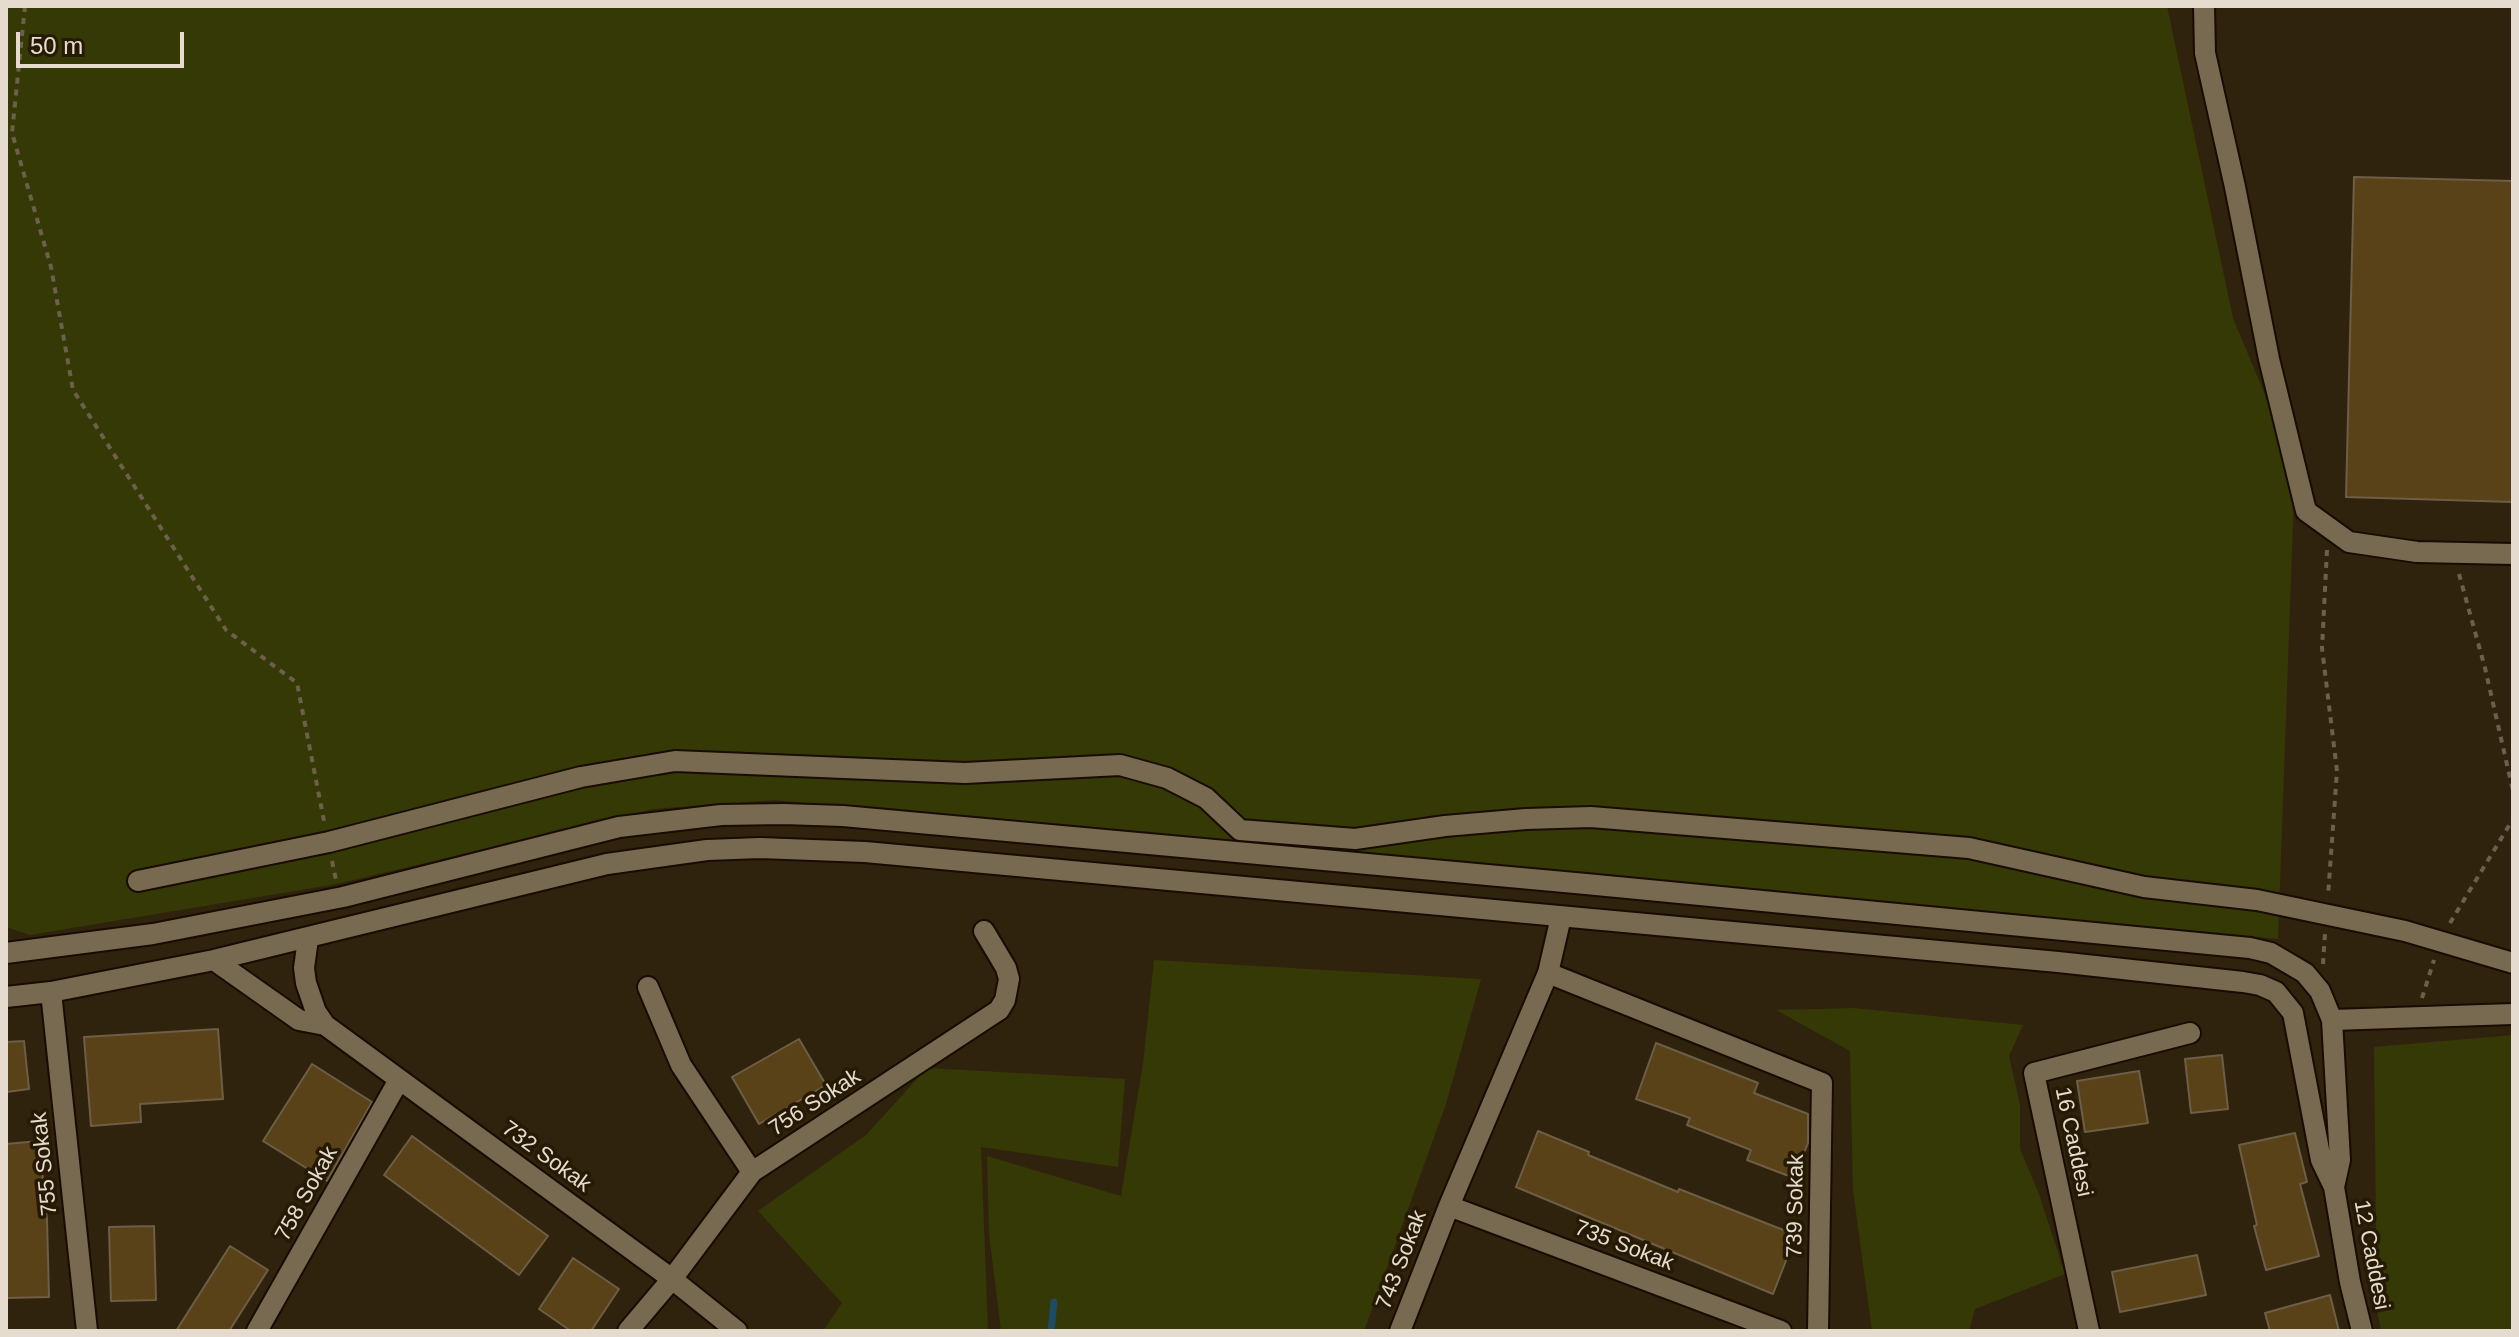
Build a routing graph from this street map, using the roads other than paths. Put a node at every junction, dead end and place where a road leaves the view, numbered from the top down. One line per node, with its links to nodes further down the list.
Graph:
1 (2204, 6): 2 (street)
2 (2513, 554)
3 (138, 881): 9 (street)
4 (1561, 917): 6 (street); 10 (street, 743 Sokak); 20 (street)
5 (984, 931): 19 (street, 756 Sokak)
6 (308, 939): 8 (street); 16 (street, 732 Sokak)
7 (6, 953): 15 (street)
8 (214, 960): 12 (street); 16 (street, 732 Sokak)
9 (2513, 963)
10 (1548, 973): 21 (street, 743 Sokak); 29 (street, 739 Sokak)
11 (648, 987): 19 (street)
12 (51, 992): 13 (street); 23 (street, 755 Sokak)
13 (6, 997)
14 (2513, 1014): 15 (street)
15 (2332, 1020): 20 (street)
16 (325, 1025): 18 (street, 732 Sokak)
17 (2190, 1033): 30 (street, 16 Caddesi)
18 (399, 1080): 22 (street, 732 Sokak); 24 (street, 758 Sokak)
19 (752, 1172): 22 (street, 756 Sokak)
20 (2334, 1187): 31 (street, 12 Caddesi)
21 (1449, 1206): 27 (street, 743 Sokak); 28 (street, 735 Sokak)
22 (672, 1279): 25 (street, 756 Sokak); 26 (street, 732 Sokak)
23 (87, 1331)
24 (257, 1331)
25 (628, 1331)
26 (737, 1331)
27 (1400, 1331)
28 (1781, 1331)
29 (1818, 1331)
30 (2089, 1331)
31 (2362, 1331)

